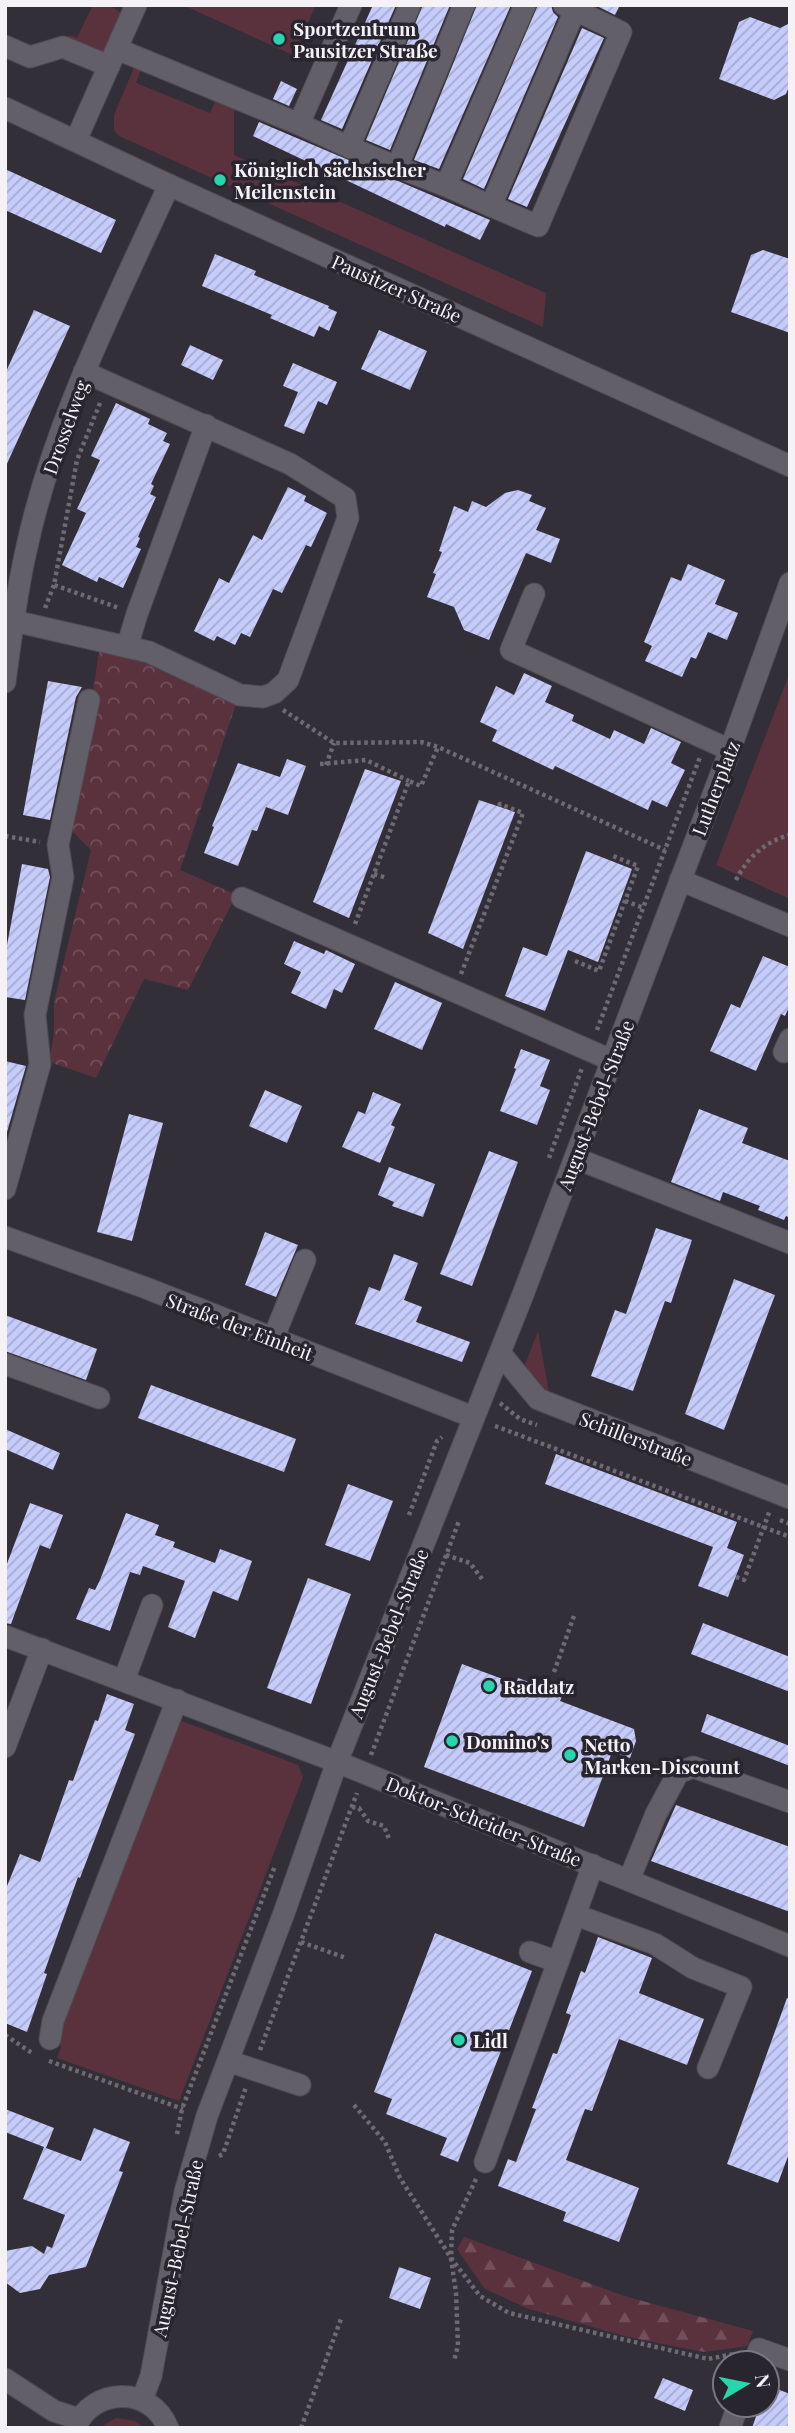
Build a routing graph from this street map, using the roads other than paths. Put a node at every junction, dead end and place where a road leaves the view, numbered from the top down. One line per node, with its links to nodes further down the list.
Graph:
1 (136, 5): 8 (street)
2 (351, 5): 10 (street)
3 (410, 5): 12 (street)
4 (464, 5): 13 (street)
5 (525, 5): 15 (street)
6 (570, 8): 16 (street); 16 (street)
7 (5, 46): 8 (street)
8 (113, 57): 10 (street); 11 (street)
9 (5, 108): 11 (street, Pausitzer Straße)
10 (299, 124): 12 (street)
11 (76, 140): 14 (street, Pausitzer Straße)
12 (349, 147): 13 (street)
13 (397, 167): 15 (street)
14 (169, 186): 17 (street, Drosselweg); 19 (street, Pausitzer Straße)
15 (446, 186): 16 (street)
16 (491, 206)
17 (84, 372): 18 (street); 22 (street, Drosselweg)
18 (206, 425): 23 (street); 23 (street)
19 (790, 466)
20 (790, 583): 26 (street, Lutherplatz)
21 (534, 594): 26 (street)
22 (14, 621): 23 (street); 24 (street, Drosselweg)
23 (127, 647)
24 (5, 682)
25 (89, 700): 32 (street)
26 (730, 750): 27 (street, Lutherplatz)
27 (684, 870): 29 (street); 30 (street, August-Bebel-Straße)
28 (242, 898): 30 (street)
29 (790, 926)
30 (611, 1060): 31 (street, August-Bebel-Straße)
31 (575, 1158): 34 (street); 37 (street, August-Bebel-Straße)
32 (5, 1189)
33 (5, 1237): 36 (street, Straße der Einheit)
34 (790, 1243)
35 (305, 1260): 36 (street)
36 (273, 1339): 40 (street, Straße der Einheit)
37 (500, 1353): 40 (street, August-Bebel-Straße); 41 (street, Schillerstraße)
38 (5, 1364): 39 (street)
39 (99, 1398)
40 (473, 1417): 48 (street, August-Bebel-Straße)
41 (783, 1495)
42 (152, 1605): 45 (street)
43 (5, 1636): 44 (street, Doktor-Scheider-Straße)
44 (42, 1649): 45 (street, Doktor-Scheider-Straße); 47 (street)
45 (124, 1681): 46 (street, Doktor-Scheider-Straße)
46 (177, 1700): 48 (street, Doktor-Scheider-Straße); 56 (street)
47 (5, 1747)
48 (337, 1762): 50 (street, Doktor-Scheider-Straße); 57 (street, August-Bebel-Straße)
49 (790, 1802): 51 (street)
50 (593, 1865): 51 (street, Doktor-Scheider-Straße); 52 (street)
51 (629, 1880): 53 (street, Doktor-Scheider-Straße)
52 (576, 1916): 55 (street); 58 (street)
53 (790, 1945)
54 (530, 1952): 55 (street)
55 (558, 1962): 60 (street)
56 (46, 2049)
57 (228, 2061): 59 (street); 62 (street, August-Bebel-Straße)
58 (708, 2068)
59 (300, 2085)
60 (485, 2162)
61 (5, 2379): 63 (street)
62 (142, 2400): 63 (street); 64 (street)
63 (77, 2423)
64 (168, 2428)

